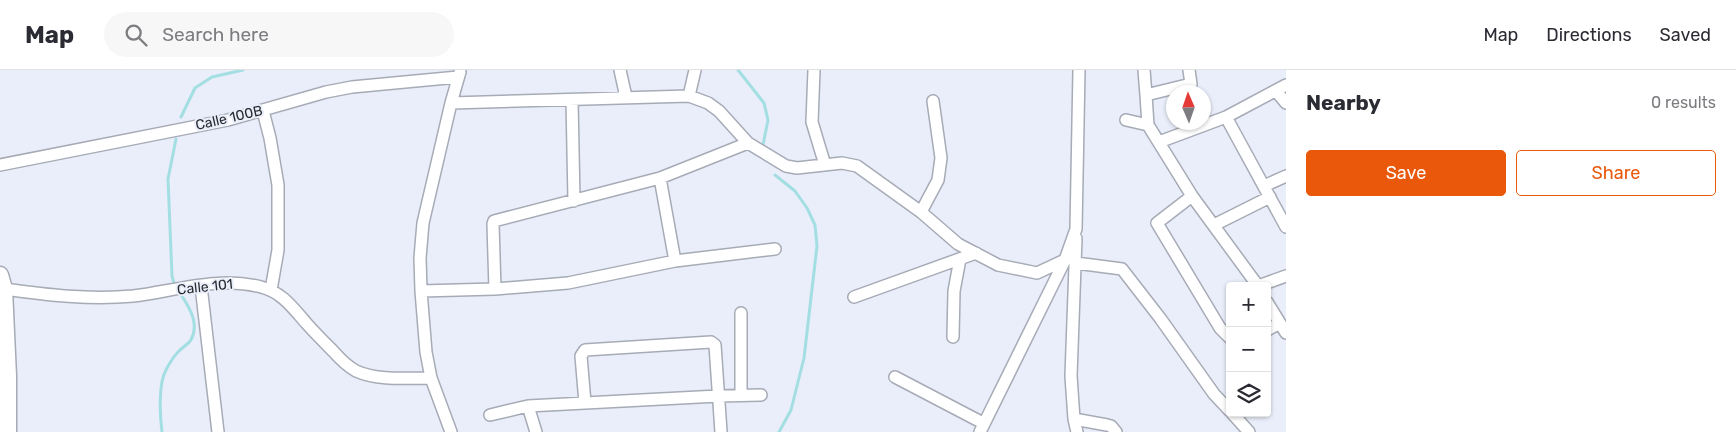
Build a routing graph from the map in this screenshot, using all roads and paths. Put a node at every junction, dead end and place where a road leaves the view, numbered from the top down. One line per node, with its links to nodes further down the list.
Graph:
1 (620, 70): 11 (street)
2 (695, 70): 10 (street)
3 (814, 70): 23 (street)
4 (1079, 70): 37 (street)
5 (1144, 70): 9 (street)
6 (1189, 70): 9 (street)
7 (460, 73): 14 (street); 16 (street, Calle 100B)
8 (1281, 88): 15 (street); 17 (street)
9 (1146, 95): 19 (street)
10 (689, 96): 11 (street); 21 (street)
11 (626, 97): 12 (street)
12 (572, 100): 14 (street); 29 (street)
13 (932, 101): 30 (street)
14 (451, 103): 45 (street)
15 (1286, 103)
16 (263, 111): 22 (street, Calle 100B); 44 (street)
17 (1226, 117): 20 (street); 26 (street)
18 (1126, 120): 19 (street)
19 (1148, 125): 20 (street)
20 (1160, 142): 27 (street)
21 (748, 143): 23 (street); 25 (street)
22 (0, 165)
23 (825, 165): 30 (street)
24 (1286, 176): 26 (street)
25 (660, 178): 29 (street); 36 (street)
26 (1264, 186): 28 (street)
27 (1192, 196): 31 (street); 50 (street)
28 (1270, 197): 31 (street); 32 (street)
29 (574, 202): 43 (street)
30 (921, 212): 34 (street)
31 (1214, 225): 40 (street)
32 (1286, 227)
33 (775, 248): 36 (street)
34 (976, 253): 35 (street); 37 (street)
35 (960, 259): 46 (street); 51 (street)
36 (675, 261): 43 (street)
37 (1070, 262): 59 (street); 62 (street); 63 (street)
38 (1286, 276): 41 (street)
39 (2, 282): 42 (street, Calle 101); 64 (street)
40 (1255, 282)
41 (1269, 282)
42 (201, 286): 44 (street, Calle 101); 65 (street)
43 (494, 289): 45 (street)
44 (271, 290): 53 (street, Calle 101)
45 (421, 292): 53 (street)
46 (854, 297)
47 (1271, 308): 49 (street)
48 (741, 313): 56 (street)
49 (1283, 328)
50 (1226, 334)
51 (953, 337)
52 (895, 377): 63 (street)
53 (431, 378): 66 (street)
54 (761, 395): 56 (street)
55 (718, 396): 56 (street); 57 (street); 57 (street); 68 (street)
56 (741, 396)
57 (585, 403): 58 (street)
58 (528, 406): 60 (street); 67 (street)
59 (1226, 407)
60 (490, 415)
61 (1236, 417): 71 (street)
62 (1074, 419): 69 (street); 70 (street)
63 (982, 427)
64 (8, 432)
65 (218, 432)
66 (451, 432)
67 (536, 432)
68 (721, 432)
69 (1077, 432)
70 (1116, 432)
71 (1249, 432)

